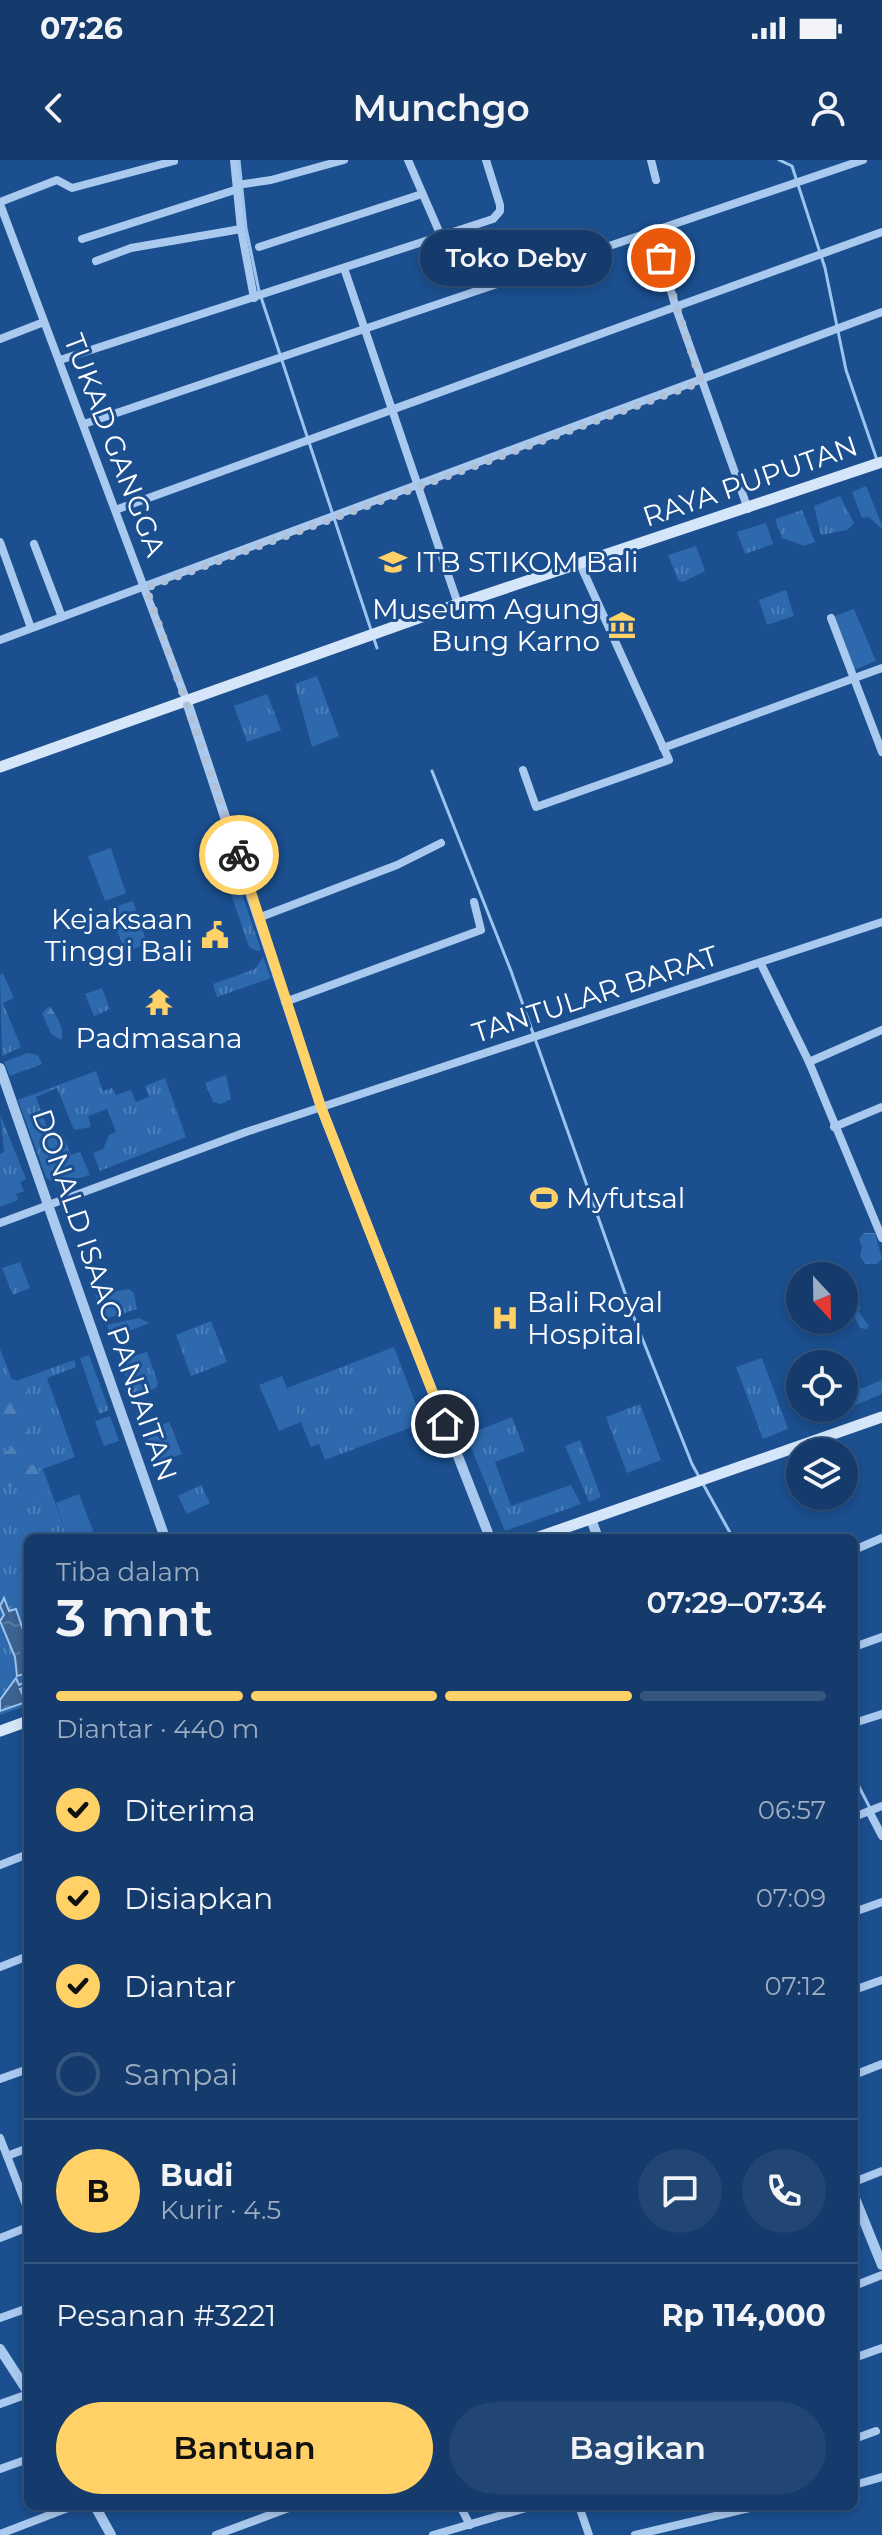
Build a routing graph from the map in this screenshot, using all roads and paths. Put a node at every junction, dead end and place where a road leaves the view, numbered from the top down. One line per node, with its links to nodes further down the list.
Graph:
1 (234, 160): 9 (street)
2 (344, 160): 9 (street)
3 (408, 160): 10 (street)
4 (486, 160): 15 (street)
5 (651, 160): 8 (street)
6 (863, 160): 14 (street)
7 (174, 161): 11 (street)
8 (656, 180)
9 (241, 186): 12 (street); 16 (street)
10 (422, 194): 15 (street); 17 (street)
11 (0, 203): 23 (street, TUKAD GANGGA)
12 (241, 229): 18 (street); 20 (street)
13 (882, 232): 21 (street)
14 (654, 233): 21 (street); 24 (street)
15 (441, 236): 19 (street)
16 (82, 239)
17 (259, 247)
18 (96, 261)
19 (344, 268): 20 (street); 24 (street)
20 (256, 297): 26 (street)
21 (676, 308): 27 (street); 28 (street)
22 (882, 312): 27 (street)
23 (44, 322): 25 (street); 26 (street, TUKAD GANGGA)
24 (363, 329): 28 (street); 29 (street)
25 (0, 339)
26 (60, 360): 29 (street, TUKAD GANGGA)
27 (701, 382): 31 (street); 33 (street)
28 (389, 409): 31 (street); 32 (street)
29 (84, 424): 32 (street, TUKAD GANGGA)
30 (876, 464): 33 (main road, RAYA PUPUTAN)
31 (415, 486): 38 (street); 39 (street)
32 (118, 509): 38 (street, TUKAD GANGGA)
33 (748, 509): 37 (main road, RAYA PUPUTAN)
34 (0, 542): 36 (street)
35 (34, 544): 40 (street)
36 (2, 553): 42 (street)
37 (580, 564): 39 (main road, RAYA PUPUTAN); 47 (street)
38 (146, 588): 40 (street); 46 (street, TUKAD GANGGA)
39 (458, 604): 46 (main road, RAYA PUPUTAN)
40 (62, 617): 42 (street)
41 (831, 618): 45 (street)
42 (31, 628): 43 (street)
43 (0, 640)
44 (882, 668): 45 (street)
45 (854, 681): 47 (street); 48 (street)
46 (187, 702): 49 (main road, RAYA PUPUTAN); 53 (street)
47 (663, 748): 50 (street)
48 (882, 752)
49 (0, 767)
50 (523, 770)
51 (441, 843): 53 (street)
52 (474, 902): 56 (street)
53 (258, 918): 56 (street)
54 (882, 922): 55 (street, TANTULAR BARAT)
55 (761, 964): 58 (street); 60 (street, TANTULAR BARAT)
56 (289, 1001): 60 (street)
57 (882, 1030): 58 (street)
58 (809, 1062): 62 (street)
59 (0, 1068): 63 (street, DONALD ISAAC PANJAITAN)
60 (321, 1107): 63 (street, TANTULAR BARAT); 69 (street)
61 (882, 1107): 62 (street)
62 (834, 1127): 65 (street)
63 (48, 1204): 64 (street, TANTULAR BARAT); 68 (street, DONALD ISAAC PANJAITAN)
64 (0, 1223)
65 (882, 1238)
66 (882, 1417): 67 (main road)
67 (591, 1519): 70 (main road); 71 (street)
68 (164, 1534)
69 (488, 1534)
70 (548, 1534)
71 (597, 1534)
72 (882, 1538): 73 (street)
73 (858, 1548)
74 (882, 1637): 75 (street)
75 (858, 1646)
76 (882, 1714): 78 (street)
77 (24, 1722): 79 (main road)
78 (858, 1722)
79 (0, 1731)
80 (881, 1807): 81 (street)
81 (870, 1811): 82 (street); 83 (street)
82 (858, 1816)
83 (882, 1836)
84 (24, 1856): 85 (street)
85 (0, 1865)
86 (882, 1902): 87 (street)
87 (858, 1911)
88 (24, 1958): 89 (street)
89 (0, 1967)
90 (882, 1980): 91 (street)
91 (858, 1989)
92 (882, 2064): 94 (street)
93 (24, 2070): 95 (street)
94 (858, 2073)
95 (0, 2079)
96 (0, 2138): 98 (street)
97 (24, 2150): 98 (street)
98 (7, 2156): 101 (street)
99 (882, 2171): 100 (street)
100 (858, 2180)
101 (24, 2200)
102 (858, 2206): 105 (street)
103 (24, 2229): 104 (street)
104 (0, 2238)
105 (882, 2265)
106 (882, 2275): 107 (street)
107 (858, 2284)
108 (24, 2309): 109 (street)
109 (0, 2318)
110 (882, 2348): 112 (street)
111 (0, 2349): 113 (street)
112 (858, 2357)
113 (24, 2377)
114 (24, 2395): 115 (street)
115 (0, 2404)
116 (876, 2431): 117 (street)
117 (858, 2438)
118 (24, 2460): 119 (street)
119 (0, 2469)
120 (882, 2477): 121 (street)
121 (858, 2484)
122 (63, 2510): 130 (street)
123 (97, 2510): 131 (street)
124 (283, 2510): 132 (street)
125 (462, 2510): 129 (street)
126 (520, 2510): 129 (street)
127 (580, 2510): 134 (street)
128 (741, 2510): 135 (street)
129 (470, 2525): 133 (street)
130 (0, 2534)
131 (111, 2535)
132 (217, 2535)
133 (433, 2535)
134 (589, 2535)
135 (635, 2535)

